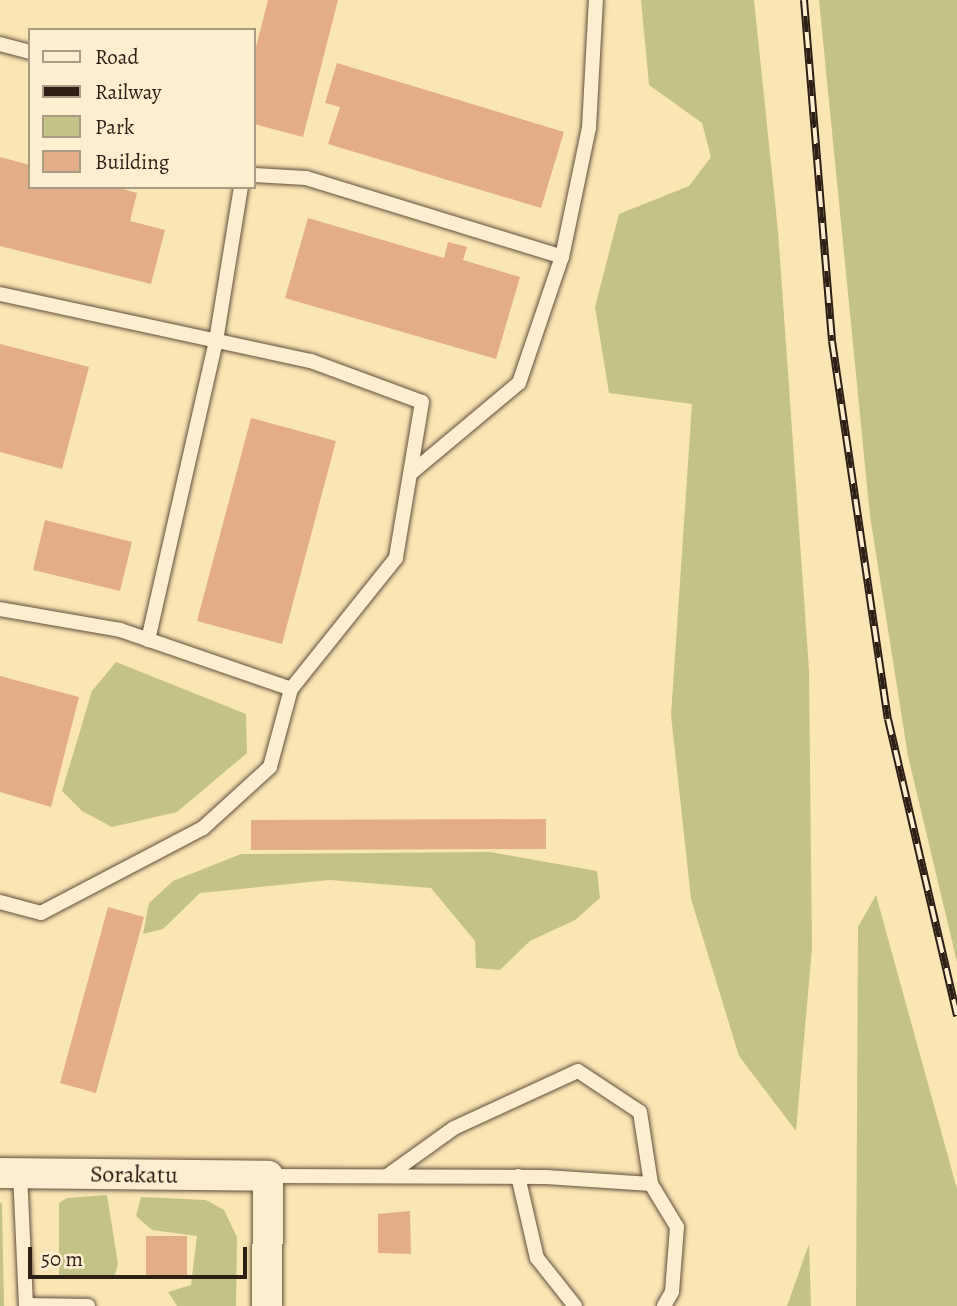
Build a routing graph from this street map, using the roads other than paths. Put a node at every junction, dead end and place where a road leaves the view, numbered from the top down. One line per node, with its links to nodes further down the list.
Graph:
1 (594, 2): 6 (lane)
2 (0, 44): 3 (lane)
3 (28, 51)
4 (256, 176): 6 (lane)
5 (241, 189): 8 (lane)
6 (562, 257): 9 (lane)
7 (0, 295): 8 (lane)
8 (216, 341): 9 (lane); 11 (lane)
9 (410, 474): 12 (lane)
10 (0, 609): 11 (lane)
11 (148, 640): 12 (lane)
12 (291, 689): 13 (lane)
13 (0, 902)
14 (10, 1173): 15 (street, Sorakatu); 19 (lane)
15 (268, 1176): 16 (lane); 21 (street)
16 (387, 1176): 17 (lane); 18 (lane)
17 (518, 1176): 18 (lane); 22 (lane)
18 (651, 1184): 23 (lane)
19 (26, 1305): 20 (lane)
20 (88, 1306)
21 (267, 1306)
22 (575, 1306)
23 (664, 1306)

